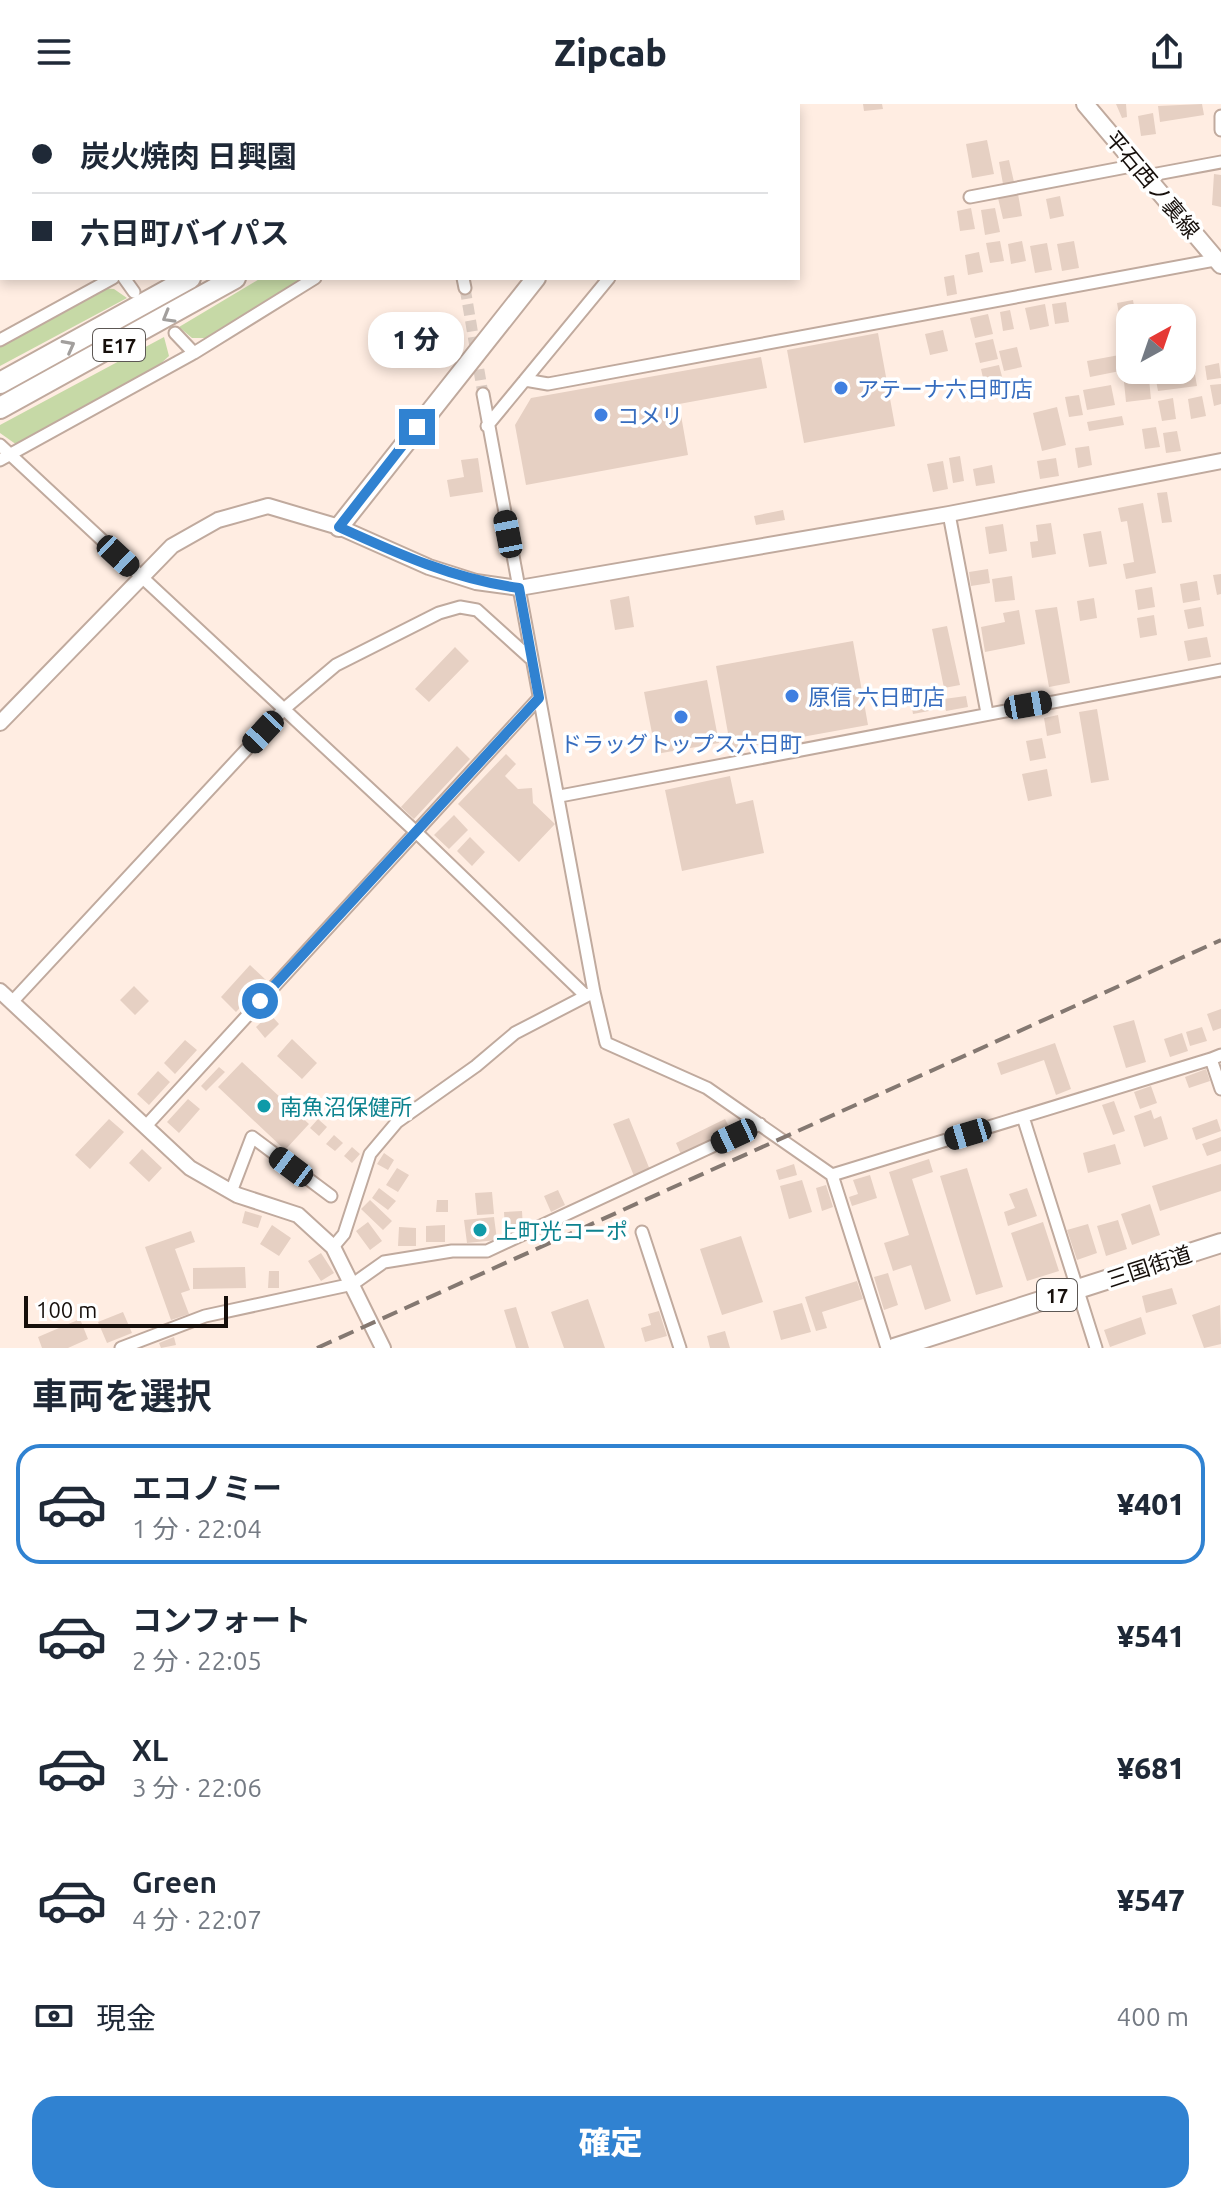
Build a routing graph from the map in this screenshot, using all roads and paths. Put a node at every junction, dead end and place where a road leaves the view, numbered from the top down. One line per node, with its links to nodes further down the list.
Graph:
1 (1085, 104): 5 (main road, 平石西ノ裏線)
2 (1221, 116): 3 (street)
3 (1221, 130)
4 (1221, 162): 5 (street)
5 (1141, 170): 6 (street); 7 (main road, 平石西ノ裏線)
6 (970, 197)
7 (1220, 261): 19 (street)
8 (109, 280): 17 (street)
9 (125, 280): 15 (street)
10 (186, 280): 20 (highway, E17, one-way to 10)
11 (231, 280): 22 (highway, E17, one-way to 22)
12 (312, 280): 18 (street)
13 (534, 280): 28 (highway)
14 (607, 280): 19 (street)
15 (134, 292)
16 (175, 333): 18 (street)
17 (0, 340)
18 (194, 353): 25 (street)
19 (525, 380): 23 (street)
20 (0, 383)
21 (483, 394): 23 (street)
22 (0, 408)
23 (487, 426): 30 (street)
24 (0, 445): 25 (street)
25 (5, 458): 29 (street)
26 (1221, 461): 27 (street)
27 (949, 514): 30 (street); 35 (street)
28 (339, 527): 29 (street); 30 (street)
29 (140, 576): 34 (street); 36 (street)
30 (519, 588): 31 (street)
31 (530, 658): 33 (street); 34 (street)
32 (1221, 670): 35 (street)
33 (539, 698): 37 (street); 38 (street)
34 (284, 709): 38 (street); 41 (street)
35 (987, 713): 37 (street)
36 (0, 723)
37 (560, 796): 40 (street)
38 (416, 832): 40 (street); 46 (street)
39 (0, 991): 41 (street)
40 (590, 994): 45 (street); 52 (street)
41 (12, 1002): 46 (street)
42 (1216, 1057): 43 (street); 44 (street)
43 (1221, 1089)
44 (1023, 1117): 47 (street); 54 (street)
45 (760, 1124): 47 (street); 53 (street)
46 (145, 1127): 48 (street)
47 (832, 1175): 58 (street)
48 (231, 1192): 49 (street); 52 (street)
49 (331, 1196)
50 (642, 1232): 57 (street)
51 (1221, 1243): 54 (highway, 三国街道 / 17)
52 (333, 1247): 53 (street)
53 (353, 1284): 55 (street); 56 (street)
54 (1078, 1288): 59 (highway, 三国街道 / 17); 60 (street)
55 (121, 1348)
56 (383, 1348)
57 (680, 1348)
58 (887, 1348)
59 (894, 1348)
60 (1096, 1348)

